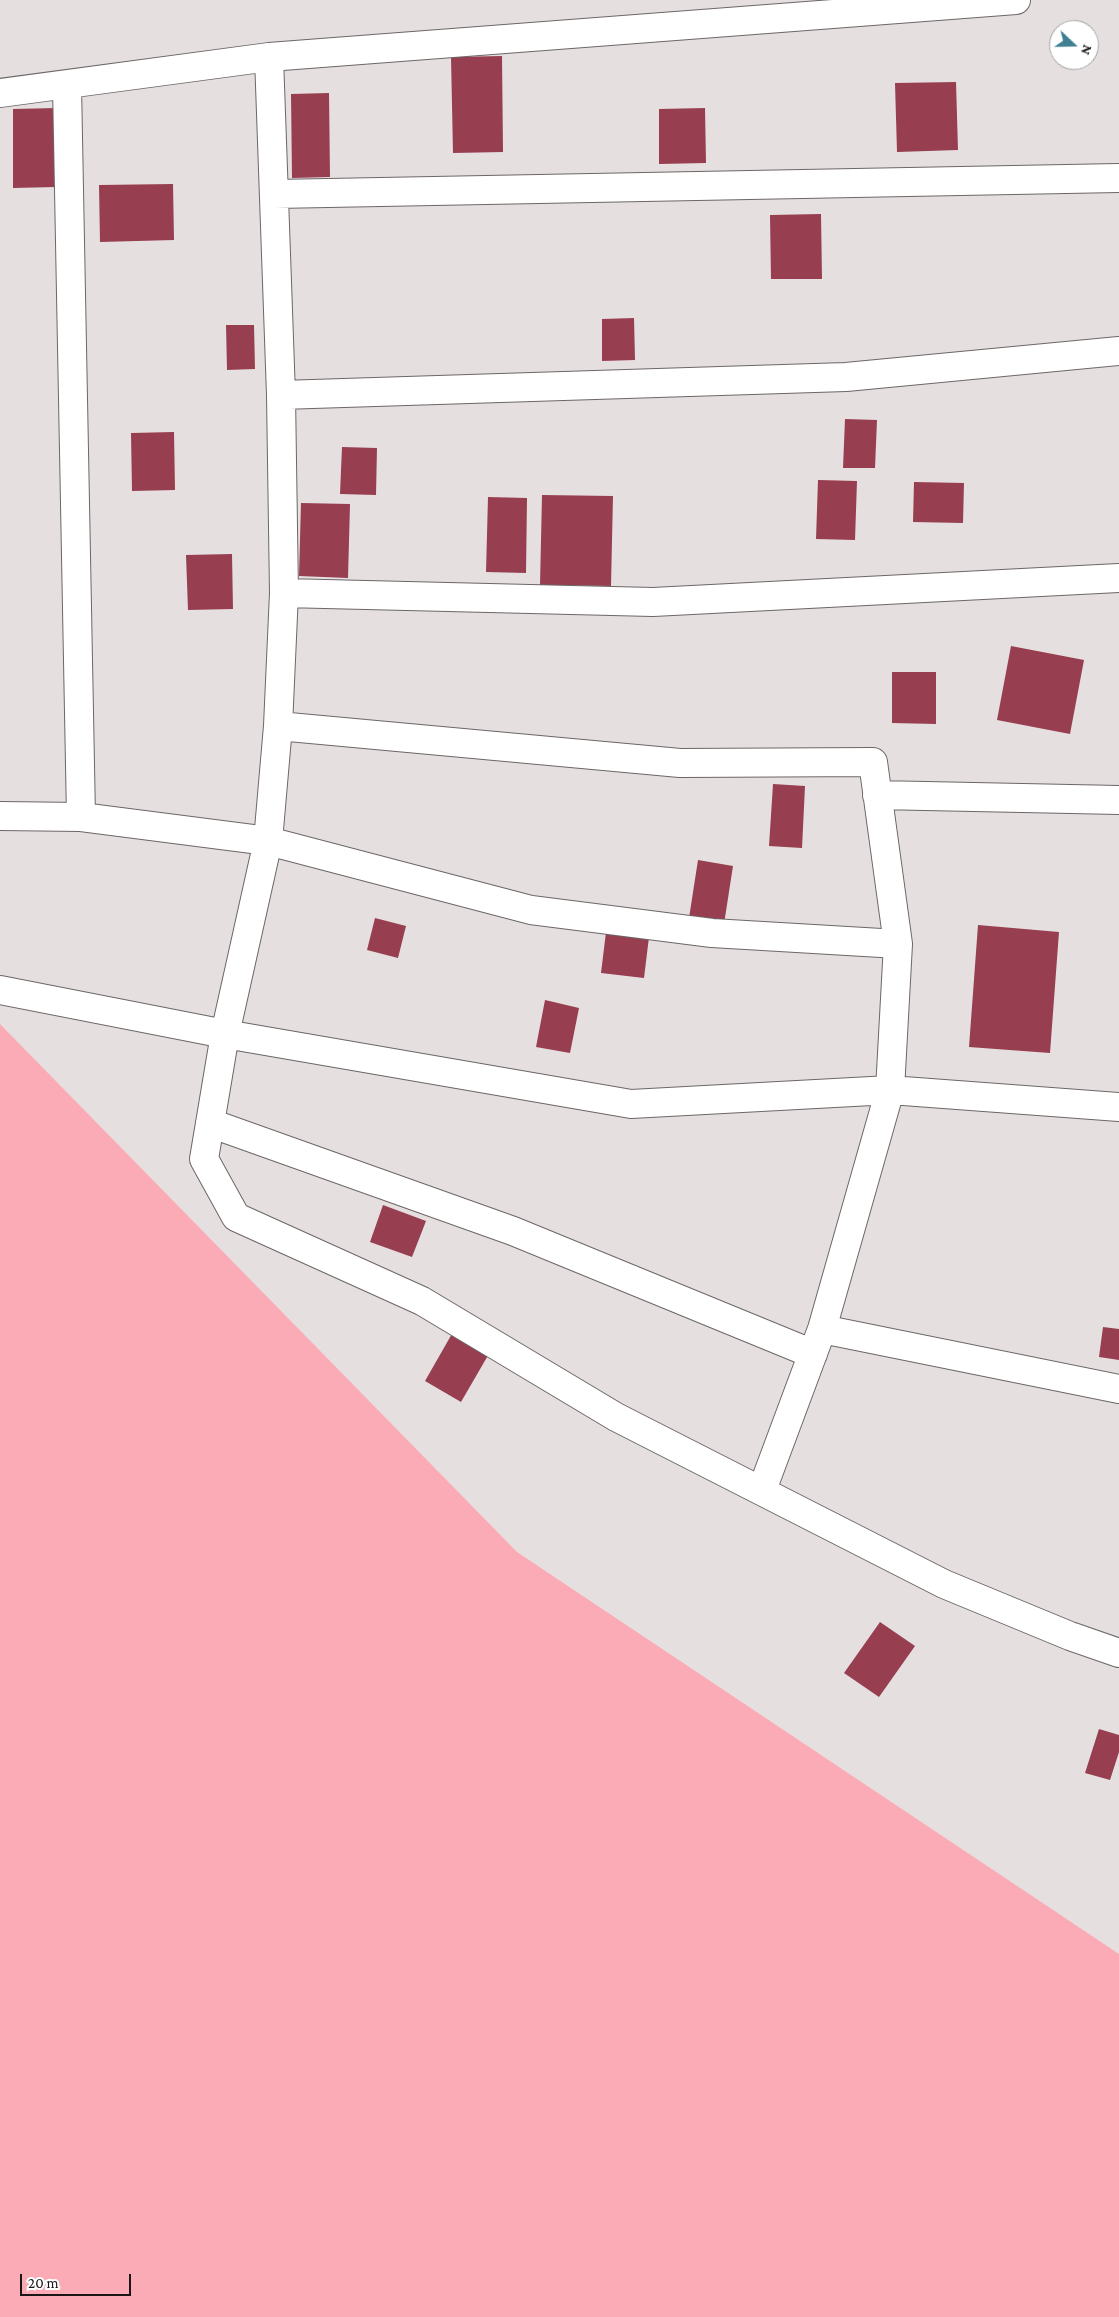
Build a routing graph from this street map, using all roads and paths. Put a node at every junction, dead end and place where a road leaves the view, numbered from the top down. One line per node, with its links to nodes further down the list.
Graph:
1 (1016, 0): 2 (street)
2 (269, 57): 3 (street); 6 (street)
3 (66, 85): 4 (street); 15 (street)
4 (0, 93)
5 (1119, 178): 6 (street)
6 (275, 194): 8 (street)
7 (1119, 351): 8 (street)
8 (281, 395): 10 (street)
9 (1119, 578): 10 (street)
10 (284, 593): 11 (street)
11 (278, 726): 12 (street); 16 (street)
12 (878, 795): 13 (street); 17 (street)
13 (1119, 800)
14 (0, 816): 15 (street)
15 (81, 817): 16 (street)
16 (268, 841): 17 (street); 19 (street)
17 (898, 944): 20 (street)
18 (0, 990): 19 (street)
19 (225, 1034): 20 (street); 22 (street)
20 (890, 1090): 21 (street); 23 (street)
21 (1119, 1107)
22 (210, 1123): 24 (street); 26 (street)
23 (822, 1329): 24 (street); 25 (street)
24 (813, 1354): 26 (street)
25 (1119, 1389)
26 (762, 1490): 27 (street)
27 (1119, 1652)

